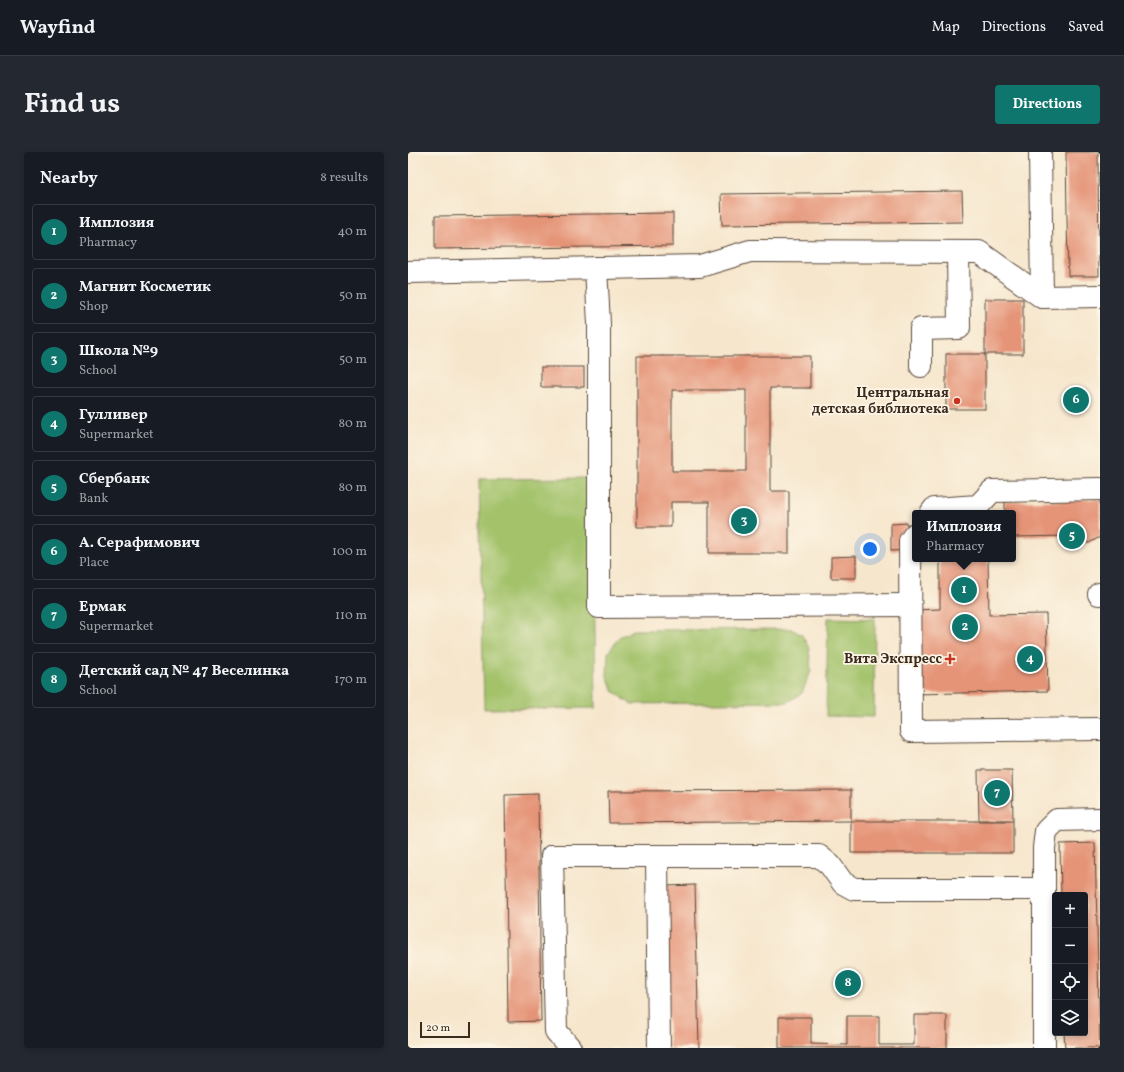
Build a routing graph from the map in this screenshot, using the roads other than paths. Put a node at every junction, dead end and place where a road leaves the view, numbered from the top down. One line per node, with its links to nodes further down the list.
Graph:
1 (1040, 152): 6 (lane)
2 (958, 252): 3 (lane); 6 (lane); 7 (lane)
3 (596, 268): 4 (lane); 11 (lane)
4 (408, 272)
5 (1100, 296): 6 (lane)
6 (1042, 297)
7 (921, 366)
8 (1100, 489): 9 (lane)
9 (933, 510)
10 (912, 538): 11 (lane)
11 (910, 605): 12 (lane)
12 (1100, 729)
13 (1100, 820): 15 (lane)
14 (657, 856): 15 (lane); 16 (lane); 17 (lane)
15 (1044, 889): 18 (lane)
16 (570, 1048)
17 (659, 1048)
18 (1044, 1048)

